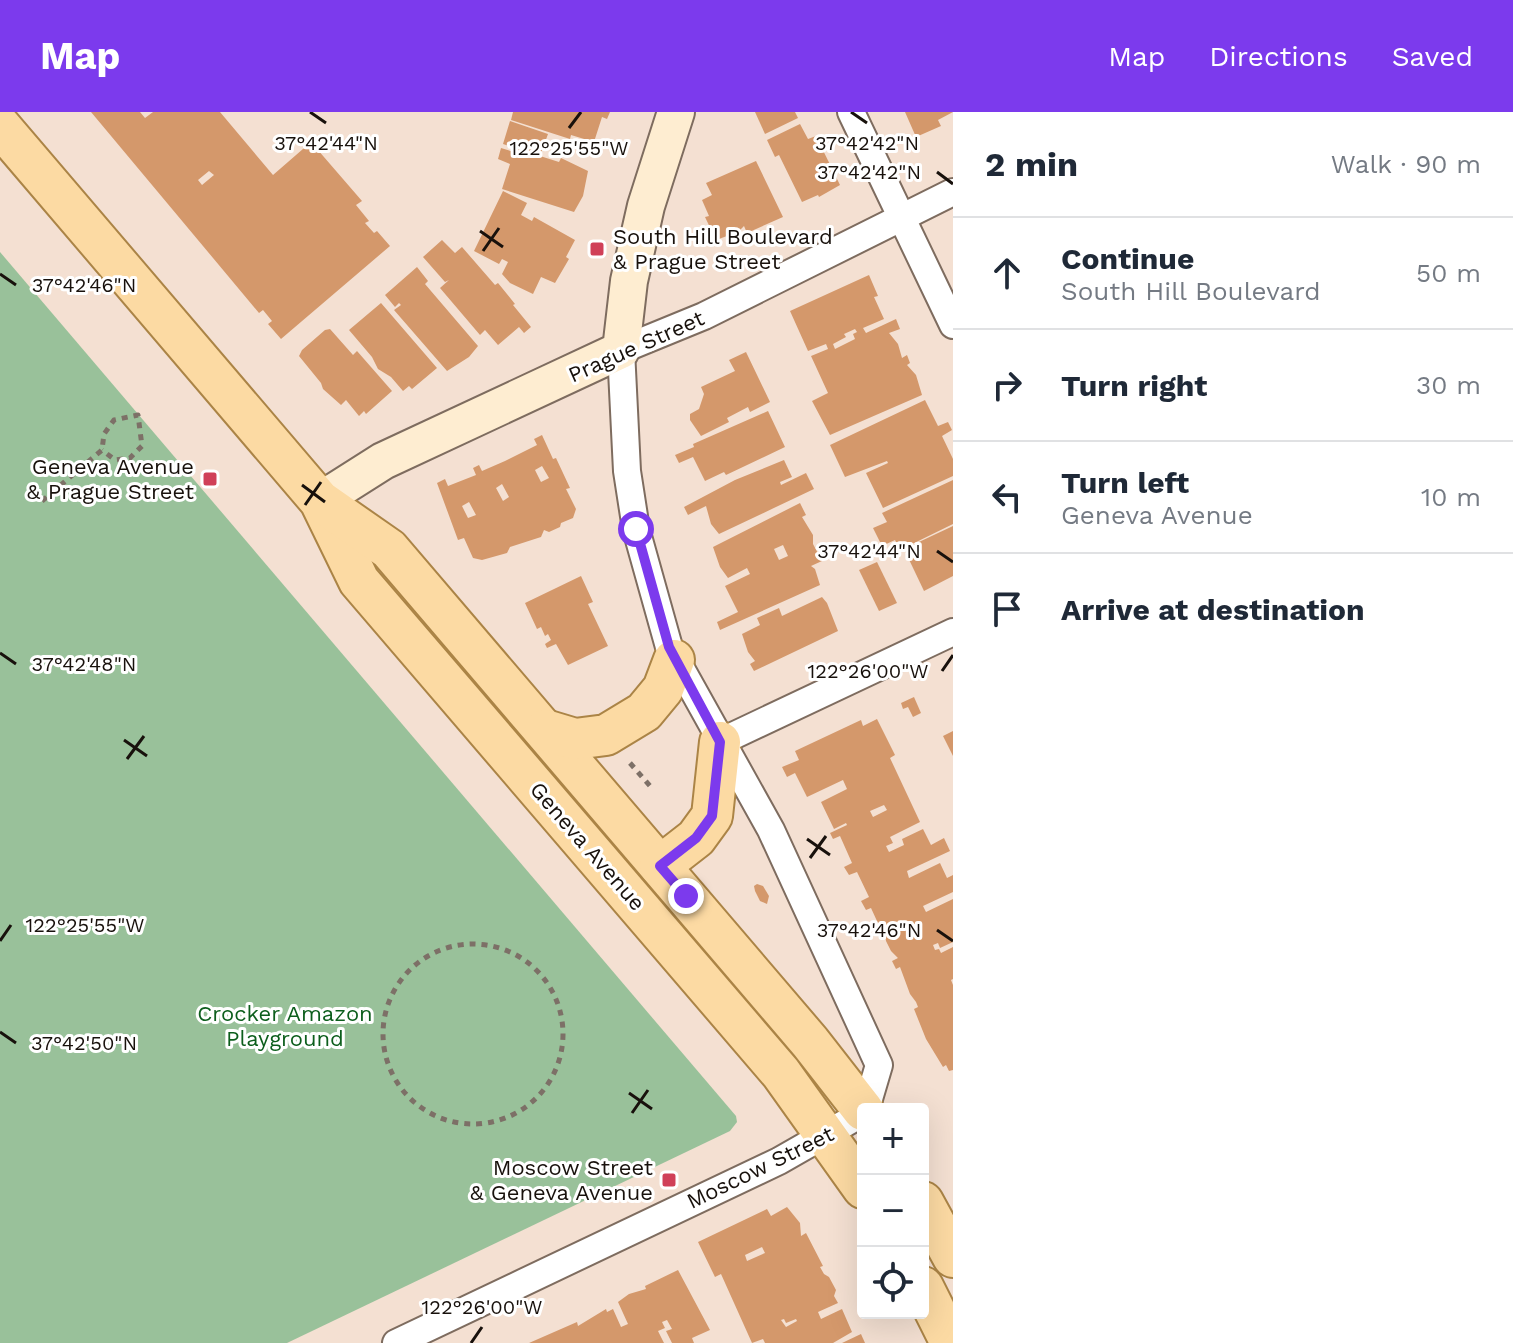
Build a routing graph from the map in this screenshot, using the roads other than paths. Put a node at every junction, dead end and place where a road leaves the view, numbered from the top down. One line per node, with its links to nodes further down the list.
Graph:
1 (676, 112): 7 (street)
2 (851, 112): 5 (street)
3 (0, 126): 8 (main road, Geneva Avenue)
4 (953, 192): 5 (street, Prague Street)
5 (901, 217): 6 (street); 7 (street, Prague Street)
6 (953, 325)
7 (621, 350): 8 (street, Prague Street); 10 (street)
8 (320, 501): 11 (main road, Geneva Avenue); 17 (main road, Geneva Avenue)
9 (953, 632): 12 (street)
10 (674, 660): 11 (main road); 12 (street)
11 (545, 730): 13 (main road, Geneva Avenue)
12 (720, 742): 13 (main road); 15 (street)
13 (660, 866): 14 (main road, Geneva Avenue)
14 (858, 1103)
15 (867, 1103)
16 (857, 1116): 17 (street, Moscow Street)
17 (828, 1135): 18 (main road, Geneva Avenue); 22 (street, Moscow Street)
18 (857, 1179)
19 (929, 1213): 20 (main road)
20 (953, 1257)
21 (929, 1299): 23 (main road)
22 (396, 1343)
23 (951, 1343)

